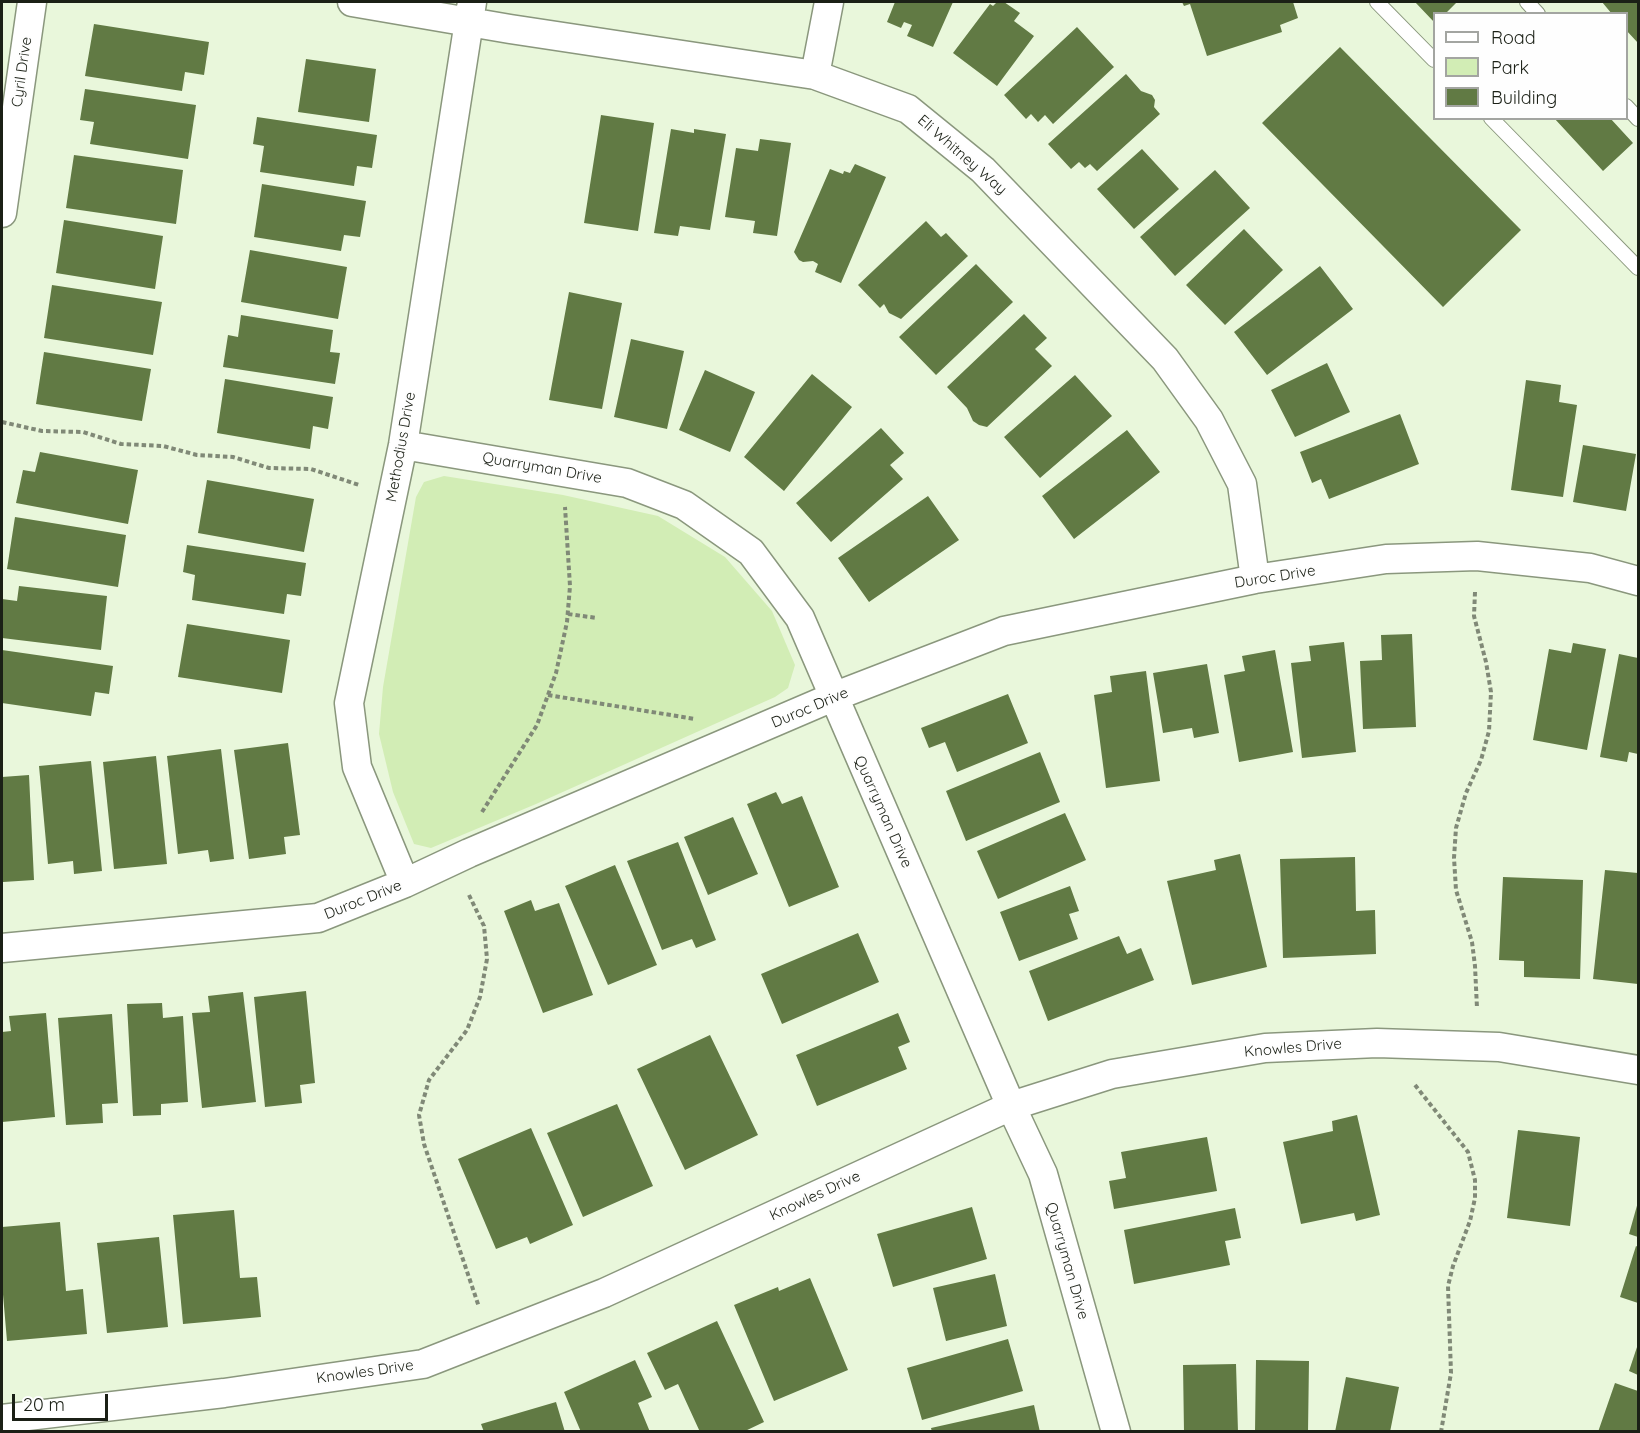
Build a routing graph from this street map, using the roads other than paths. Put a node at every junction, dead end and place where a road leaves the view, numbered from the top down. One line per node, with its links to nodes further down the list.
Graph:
1 (32, 2): 9 (street, Cyril Drive)
2 (352, 2): 5 (street, Eli Whitney Way)
3 (829, 2): 7 (street)
4 (1377, 2): 6 (lane)
5 (471, 12): 7 (street, Eli Whitney Way); 11 (street, Methodius Drive)
6 (1433, 59)
7 (815, 75): 12 (street, Eli Whitney Way)
8 (1493, 120): 10 (lane)
9 (2, 213)
10 (1638, 268)
11 (403, 445): 14 (street, Quarryman Drive); 15 (street, Methodius Drive)
12 (1255, 579): 13 (street, Duroc Drive); 14 (street, Duroc Drive)
13 (1638, 581)
14 (833, 697): 15 (street, Duroc Drive); 18 (street, Quarryman Drive)
15 (405, 883): 16 (street, Duroc Drive)
16 (2, 948)
17 (1638, 1070): 18 (street, Knowles Drive)
18 (1011, 1106): 19 (street, Knowles Drive); 20 (street, Quarryman Drive)
19 (2, 1419)
20 (1116, 1431)

